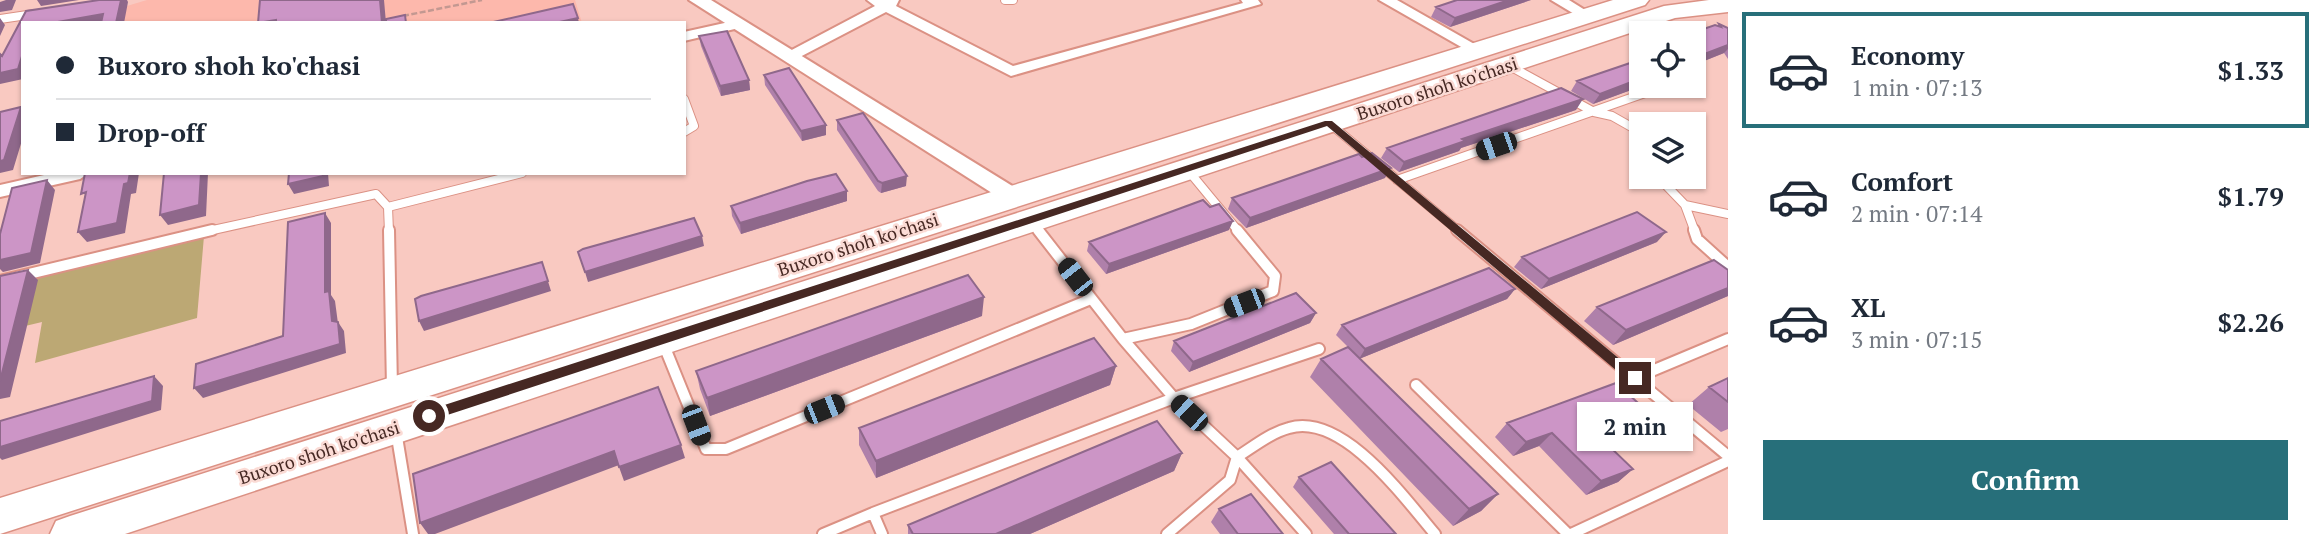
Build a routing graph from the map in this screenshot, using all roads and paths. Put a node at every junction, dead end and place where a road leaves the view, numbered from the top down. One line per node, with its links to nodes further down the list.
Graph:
1 (482, 0): 13 (path)
2 (698, 0): 15 (street)
3 (1005, 0): 4 (lane)
4 (1013, 0)
5 (1248, 0): 8 (street)
6 (1386, 0): 17 (street)
7 (1558, 0): 10 (street)
8 (886, 2): 18 (street)
9 (1728, 5): 11 (main road, Buxoro shoh ko'chasi)
10 (1595, 12): 11 (main road, Buxoro shoh ko'chasi); 17 (main road, Buxoro shoh ko'chasi)
11 (1635, 12): 19 (main road, Buxoro shoh ko'chasi)
12 (42, 13): 14 (lane)
13 (397, 18)
14 (0, 19)
15 (738, 24): 16 (street); 18 (street)
16 (686, 37)
17 (1475, 49): 34 (main road, Buxoro shoh ko'chasi)
18 (791, 56): 34 (street)
19 (1507, 65): 22 (lane); 23 (main road, Buxoro shoh ko'chasi)
20 (1632, 98): 22 (lane)
21 (686, 104): 25 (lane)
22 (1594, 112): 24 (lane); 29 (lane)
23 (1329, 123): 26 (main road, Buxoro shoh ko'chasi); 29 (lane)
24 (1629, 125)
25 (686, 131)
26 (1186, 169): 34 (main road, Buxoro shoh ko'chasi); 39 (lane)
27 (71, 175): 31 (street)
28 (514, 175): 33 (lane)
29 (1397, 180): 43 (lane)
30 (1670, 189): 32 (lane)
31 (0, 191)
32 (1685, 205): 35 (lane); 36 (lane)
33 (388, 207): 37 (lane); 45 (lane)
34 (1020, 207): 38 (lane); 41 (main road, Buxoro shoh ko'chasi); 45 (main road, Buxoro shoh ko'chasi)
35 (1728, 214)
36 (1728, 267)
37 (0, 281)
38 (1091, 299): 39 (lane); 41 (lane)
39 (1123, 339): 46 (lane)
40 (1728, 339): 43 (lane)
41 (662, 340): 47 (main road, Buxoro shoh ko'chasi)
42 (1319, 349): 46 (lane)
43 (1635, 378): 48 (lane)
44 (1416, 385): 60 (lane)
45 (392, 392): 52 (main road, Buxoro shoh ko'chasi)
46 (1174, 398): 49 (lane); 51 (lane)
47 (396, 427): 53 (main road, Buxoro shoh ko'chasi); 54 (lane)
48 (1728, 456)
49 (1237, 457): 57 (lane); 58 (lane); 59 (lane)
50 (1728, 461): 60 (lane)
51 (873, 513): 55 (lane); 56 (lane)
52 (0, 516)
53 (70, 534)
54 (413, 534)
55 (823, 534)
56 (882, 534)
57 (1167, 534)
58 (1306, 534)
59 (1435, 534)
60 (1570, 534)

